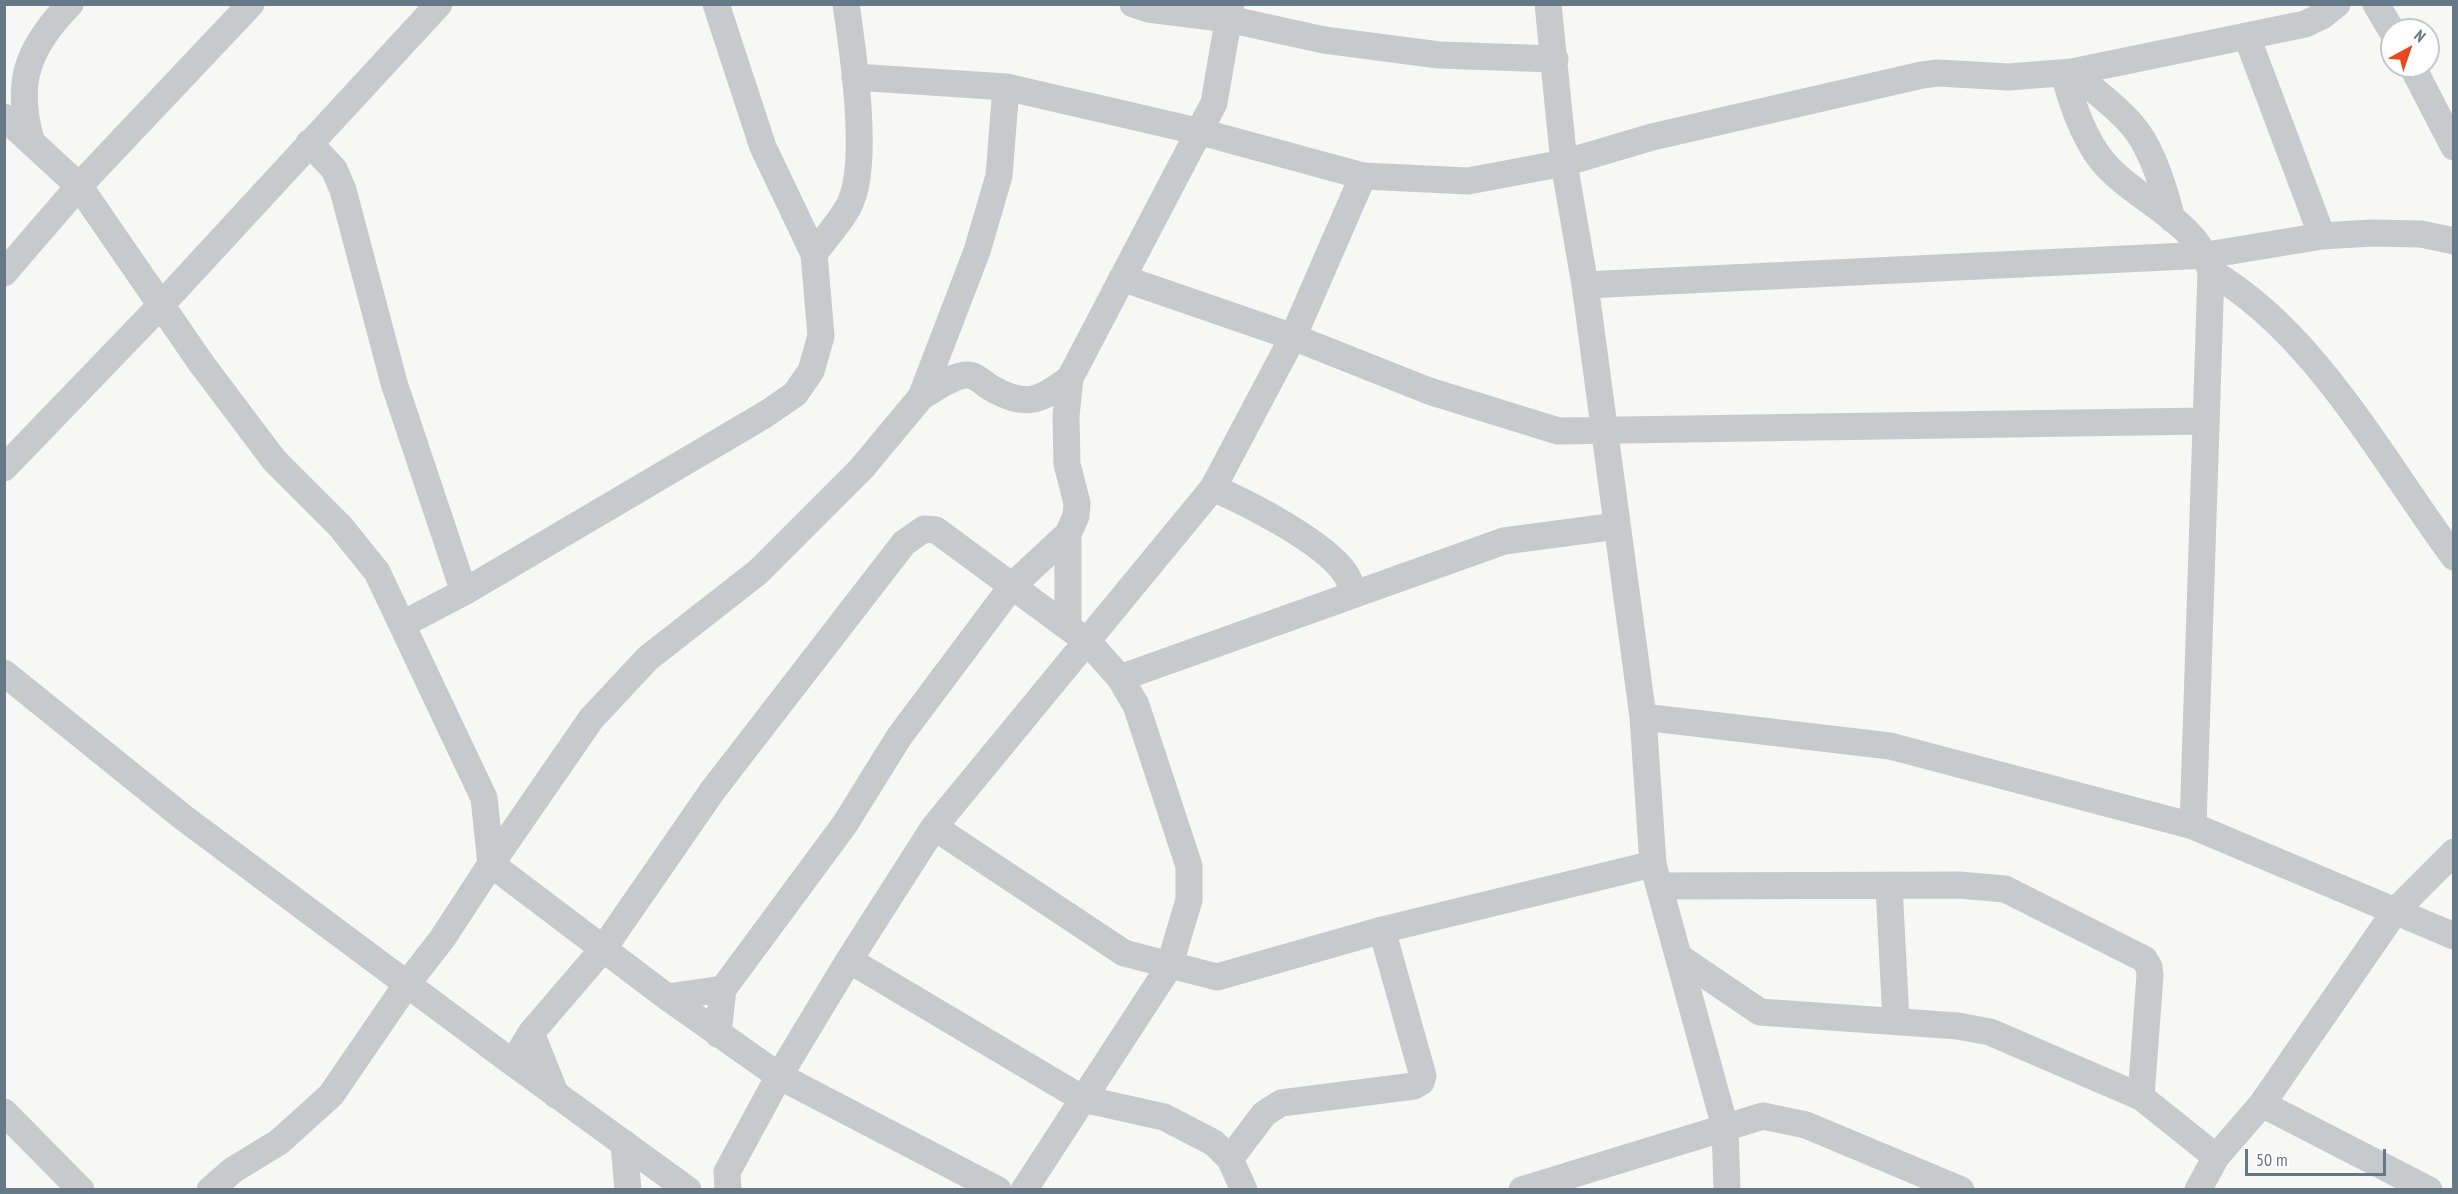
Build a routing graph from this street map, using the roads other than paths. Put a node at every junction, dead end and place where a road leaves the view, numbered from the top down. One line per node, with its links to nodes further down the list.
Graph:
1 (70, 4): 20 (street)
2 (251, 4): 25 (street)
3 (439, 4): 21 (street)
4 (716, 4): 29 (street)
5 (846, 4): 15 (street)
6 (1133, 4): 10 (street)
7 (1548, 4): 13 (street)
8 (2337, 4): 12 (street)
9 (2376, 4): 11 (street)
10 (1229, 12): 13 (street); 19 (street)
11 (2384, 18)
12 (2247, 37): 14 (street); 27 (street)
13 (1555, 59): 23 (street)
14 (2068, 72): 23 (street); 26 (street); 26 (street)
15 (855, 77): 17 (street); 29 (street)
16 (2418, 78): 22 (street)
17 (1006, 87): 19 (street); 37 (street)
18 (4, 117): 20 (street)
19 (1201, 132): 24 (street); 32 (street)
20 (32, 143): 25 (street)
21 (309, 143): 34 (street); 46 (street)
22 (2454, 147)
23 (1564, 163): 24 (street); 33 (street)
24 (1363, 176): 35 (street)
25 (79, 186): 31 (street); 34 (street)
26 (2172, 219): 30 (street)
27 (2322, 236): 28 (street); 30 (street)
28 (2454, 241)
29 (814, 254): 46 (street)
30 (2209, 264): 33 (street); 38 (street); 44 (street)
31 (4, 273)
32 (1122, 278): 35 (street); 36 (street)
33 (1585, 285): 39 (street)
34 (162, 304): 40 (street); 48 (street)
35 (1293, 337): 39 (street); 41 (street)
36 (1070, 378): 37 (street); 43 (street)
37 (921, 397): 56 (street)
38 (2205, 421): 39 (street); 53 (street)
39 (1605, 432): 42 (street)
40 (4, 468)
41 (1213, 488): 47 (street); 49 (street)
42 (1617, 526): 47 (street); 52 (street)
43 (1068, 534): 45 (street); 49 (street)
44 (2454, 557)
45 (1012, 586): 49 (street); 62 (street); 67 (street)
46 (464, 592): 48 (street)
47 (1355, 594): 51 (street)
48 (403, 624): 56 (street)
49 (1078, 634): 51 (street); 54 (street)
50 (4, 673): 66 (street)
51 (1120, 678): 65 (street)
52 (1643, 717): 53 (street); 57 (street)
53 (2193, 826): 59 (street)
54 (934, 827): 64 (street); 65 (street)
55 (2454, 852): 59 (street)
56 (491, 864): 62 (street); 66 (street)
57 (1656, 875): 58 (street); 60 (street); 63 (street)
58 (1889, 886): 69 (street); 75 (street)
59 (2396, 910): 61 (street); 77 (street)
60 (1382, 930): 65 (street); 82 (street)
61 (2454, 936)
62 (603, 949): 68 (street); 70 (street)
63 (1679, 957): 69 (street); 79 (street)
64 (849, 960): 73 (street); 76 (street)
65 (1169, 967): 76 (street)
66 (406, 984): 72 (street); 86 (street)
67 (723, 989): 68 (street); 71 (street)
68 (667, 997): 71 (street)
69 (1896, 1021): 75 (street)
70 (531, 1033): 72 (street); 74 (street)
71 (718, 1034): 73 (street)
72 (513, 1064): 74 (street)
73 (779, 1076): 83 (street); 88 (street)
74 (556, 1095): 80 (street)
75 (2141, 1097): 81 (street)
76 (1083, 1099): 82 (street); 89 (street)
77 (2262, 1104): 81 (street); 95 (street)
78 (4, 1112): 85 (street)
79 (1725, 1126): 91 (street); 92 (street); 93 (street)
80 (624, 1143): 84 (street); 87 (street)
81 (2216, 1157): 94 (street)
82 (1230, 1159): 90 (street)
83 (727, 1181): 84 (street)
84 (681, 1187)
85 (81, 1190)
86 (210, 1190)
87 (628, 1190)
88 (998, 1190)
89 (1024, 1190)
90 (1244, 1190)
91 (1522, 1190)
92 (1726, 1190)
93 (1961, 1190)
94 (2198, 1190)
95 (2429, 1190)

